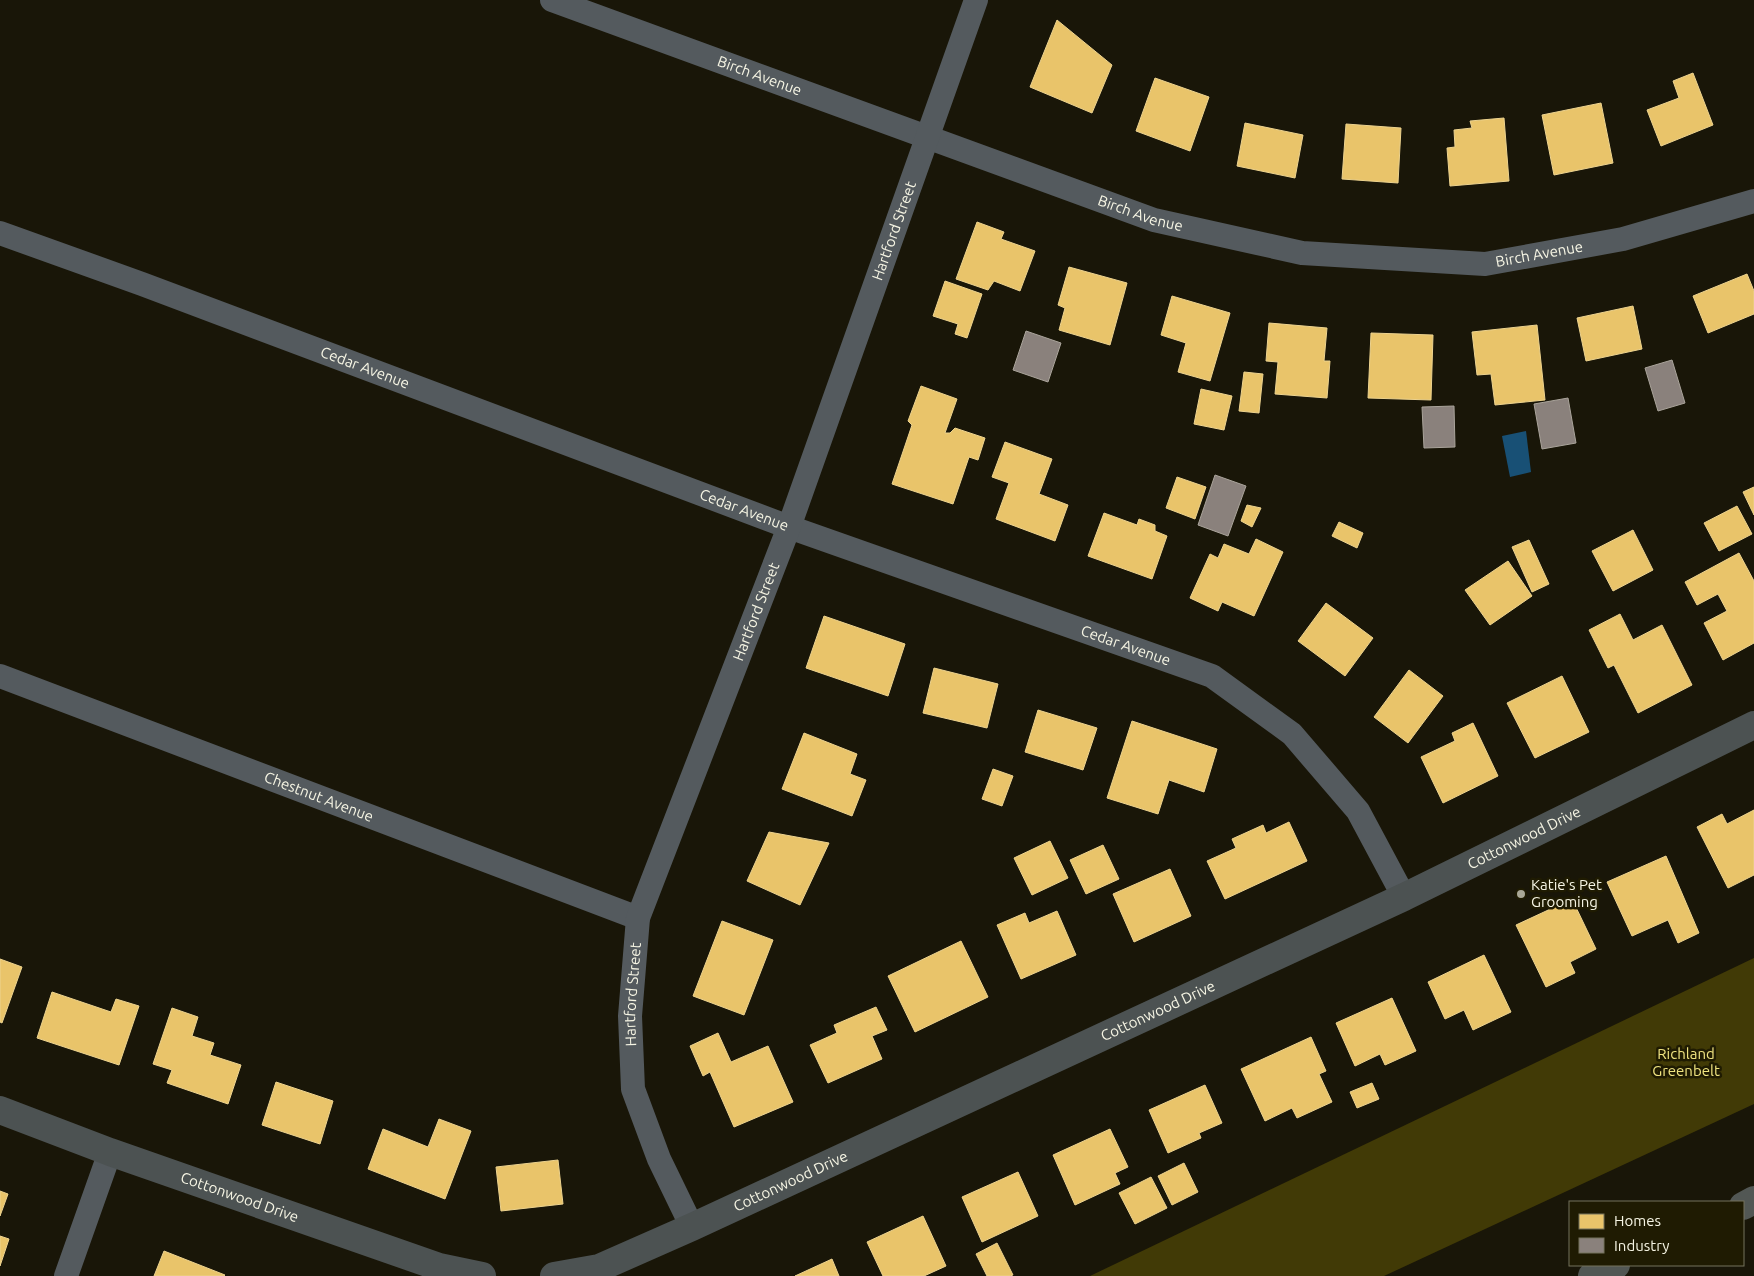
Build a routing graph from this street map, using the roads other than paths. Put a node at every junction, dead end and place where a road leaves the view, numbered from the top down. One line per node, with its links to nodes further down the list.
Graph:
1 (552, 0): 3 (street, Birch Avenue)
2 (976, 0): 3 (street, Hartford Street)
3 (926, 137): 4 (street, Birch Avenue); 6 (street, Hartford Street)
4 (1754, 201)
5 (0, 232): 6 (street, Cedar Avenue)
6 (789, 527): 9 (street, Cedar Avenue); 10 (street, Hartford Street)
7 (0, 676): 10 (street, Chestnut Avenue)
8 (1754, 725): 9 (street, Cottonwood Drive)
9 (1404, 897): 13 (street, Cottonwood Drive)
10 (638, 918): 13 (street, Hartford Street)
11 (0, 1110): 12 (street, Cottonwood Drive)
12 (110, 1152): 15 (street); 16 (street, Cottonwood Drive)
13 (692, 1227): 17 (street, Cottonwood Drive)
14 (1614, 1266): 18 (highway)
15 (66, 1276)
16 (482, 1276)
17 (554, 1276)
18 (1592, 1276)

